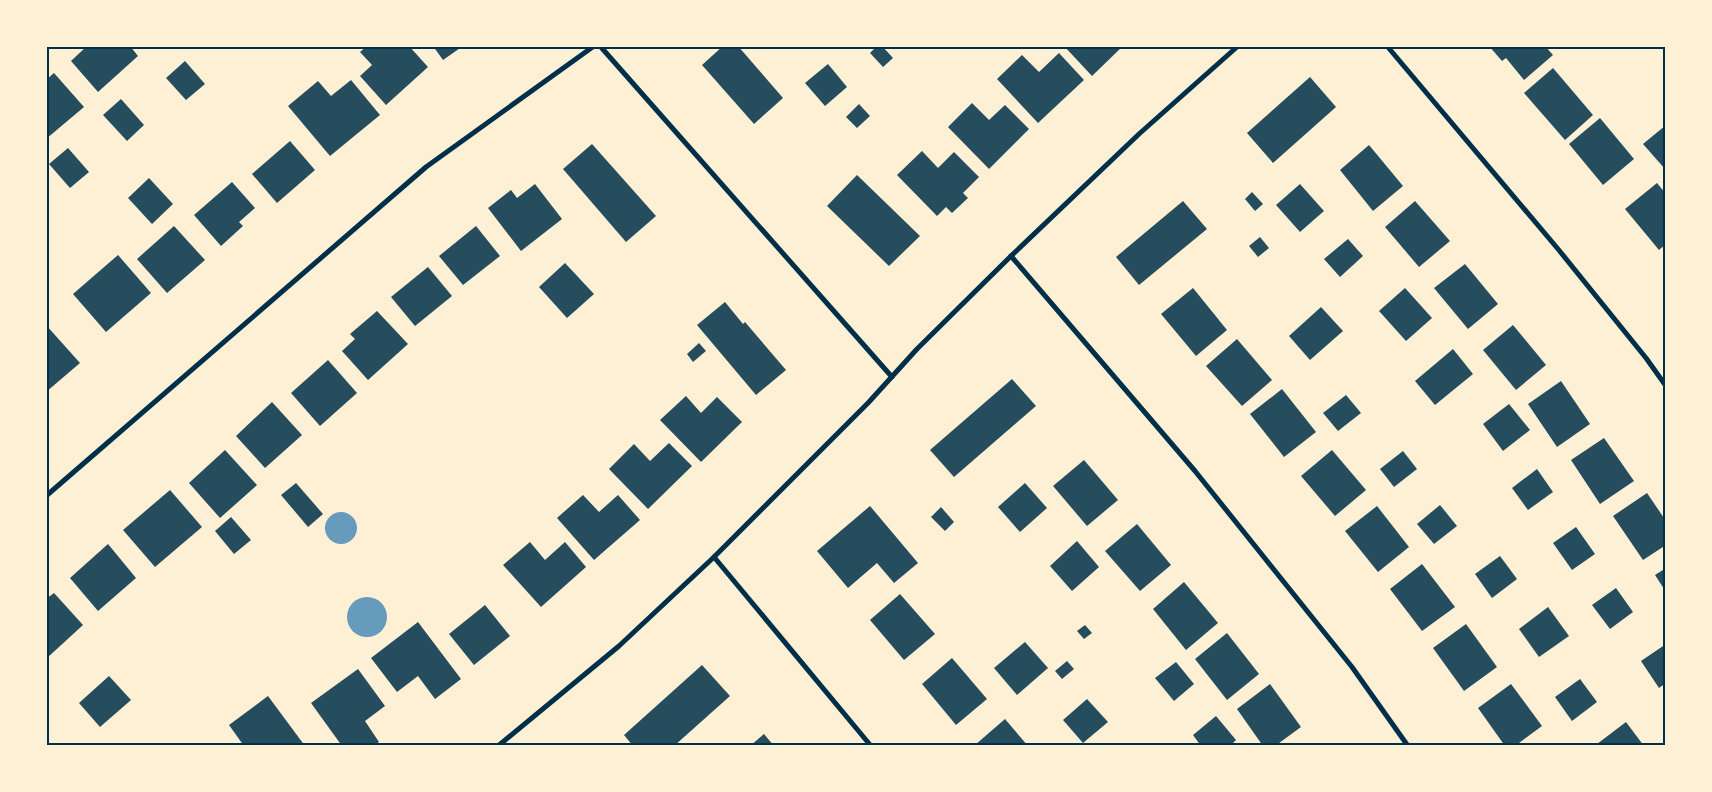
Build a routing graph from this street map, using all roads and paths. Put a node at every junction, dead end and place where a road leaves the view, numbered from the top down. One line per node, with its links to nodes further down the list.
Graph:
1 (594, 46): 9 (street)
2 (600, 46): 6 (street)
3 (1238, 46): 5 (street)
4 (1387, 46): 7 (street)
5 (1011, 256): 6 (street); 14 (street)
6 (892, 378): 11 (street)
7 (1666, 386)
8 (46, 486): 9 (street)
9 (51, 492): 10 (street)
10 (46, 496)
11 (714, 557): 12 (street); 13 (street)
12 (498, 746)
13 (872, 746)
14 (1408, 746)

